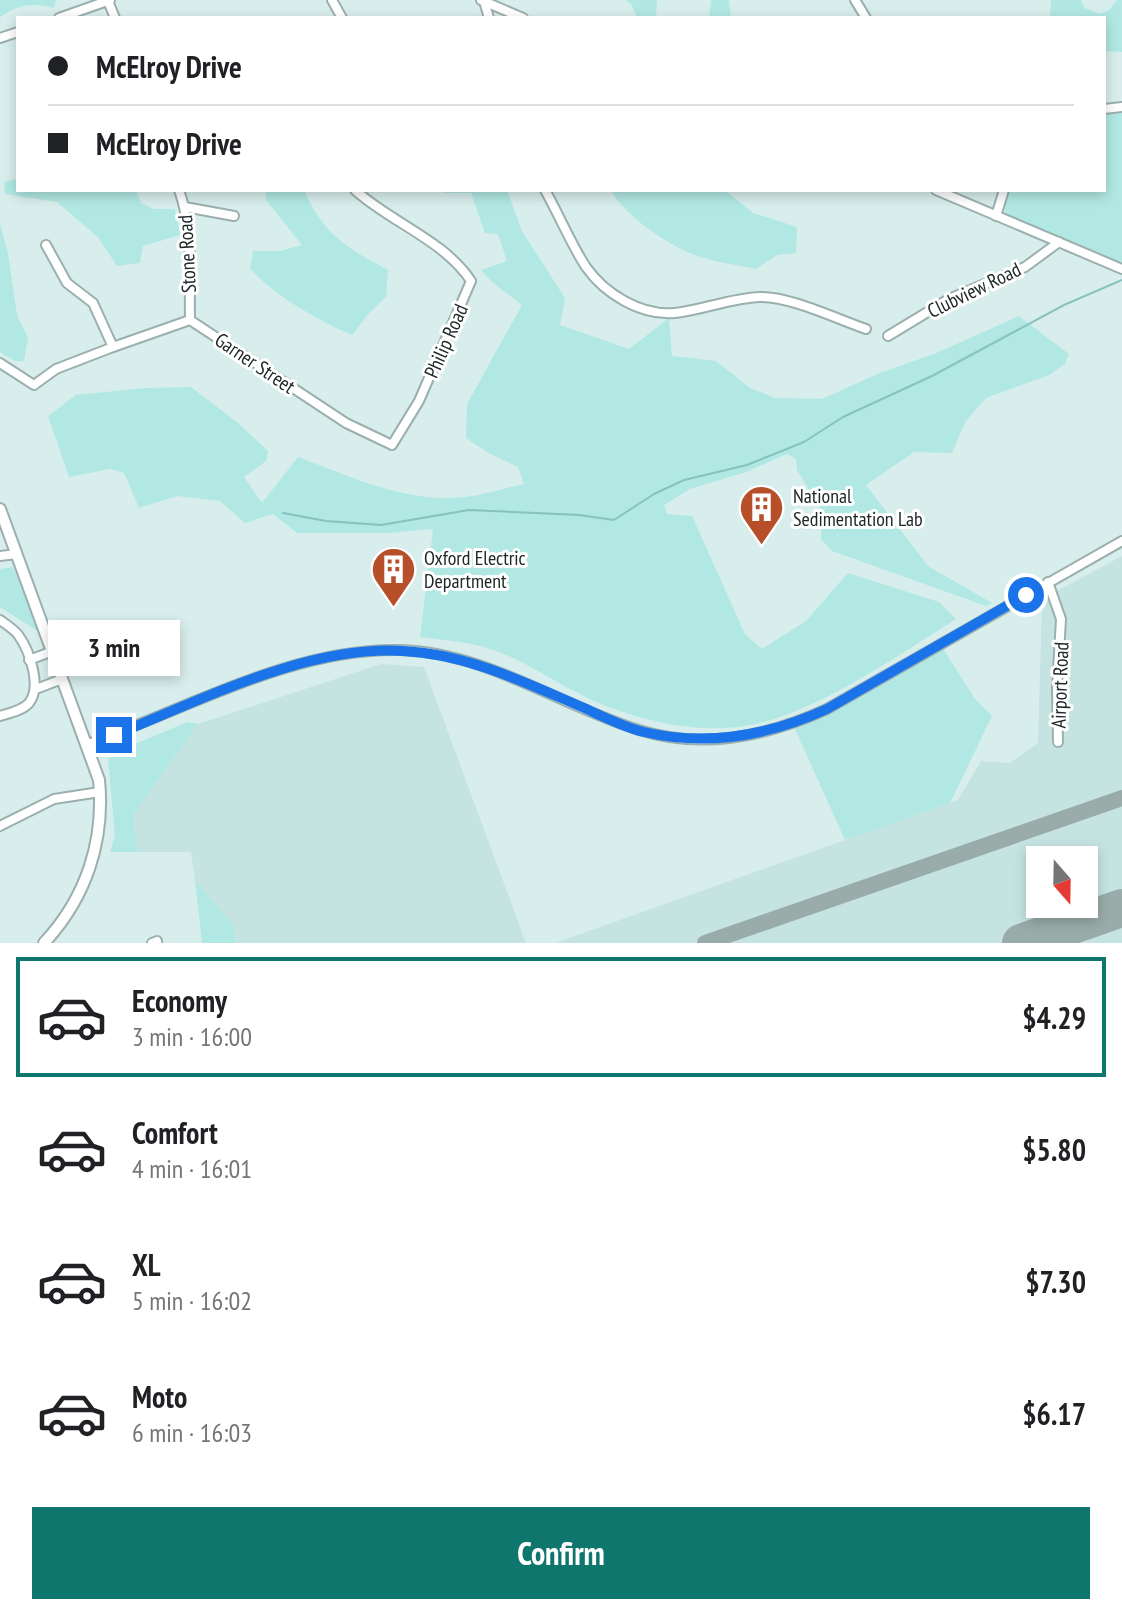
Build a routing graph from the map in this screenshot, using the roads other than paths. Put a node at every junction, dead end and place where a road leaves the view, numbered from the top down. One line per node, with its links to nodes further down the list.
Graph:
1 (482, 0): 4 (street)
2 (109, 1): 3 (street)
3 (65, 16)
4 (518, 16)
5 (180, 192): 10 (street, Stone Road)
6 (358, 192): 21 (street, Philip Road)
7 (546, 192): 17 (street)
8 (941, 192): 12 (street)
9 (1003, 192): 12 (street)
10 (185, 207): 11 (street); 16 (street, Stone Road)
11 (234, 216)
12 (996, 216): 13 (street)
13 (1059, 242): 15 (street); 18 (street, Clubview Road)
14 (46, 245): 19 (street)
15 (1121, 269)
16 (190, 320): 19 (street); 21 (street, Garner Street)
17 (866, 329)
18 (888, 336)
19 (113, 347): 20 (street)
20 (0, 363)
21 (392, 445)
22 (0, 509): 24 (main road)
23 (1122, 541): 26 (street)
24 (17, 554): 25 (street); 28 (main road)
25 (0, 556)
26 (1048, 582): 33 (street, Airport Road); 34 (street)
27 (0, 620): 29 (street)
28 (53, 651): 29 (street); 30 (main road)
29 (29, 660): 31 (street)
30 (62, 679): 31 (street); 34 (main road)
31 (36, 689): 32 (street)
32 (0, 716)
33 (1058, 742)
34 (88, 744): 35 (main road)
35 (100, 792): 36 (street); 37 (main road)
36 (0, 826)
37 (44, 943)

